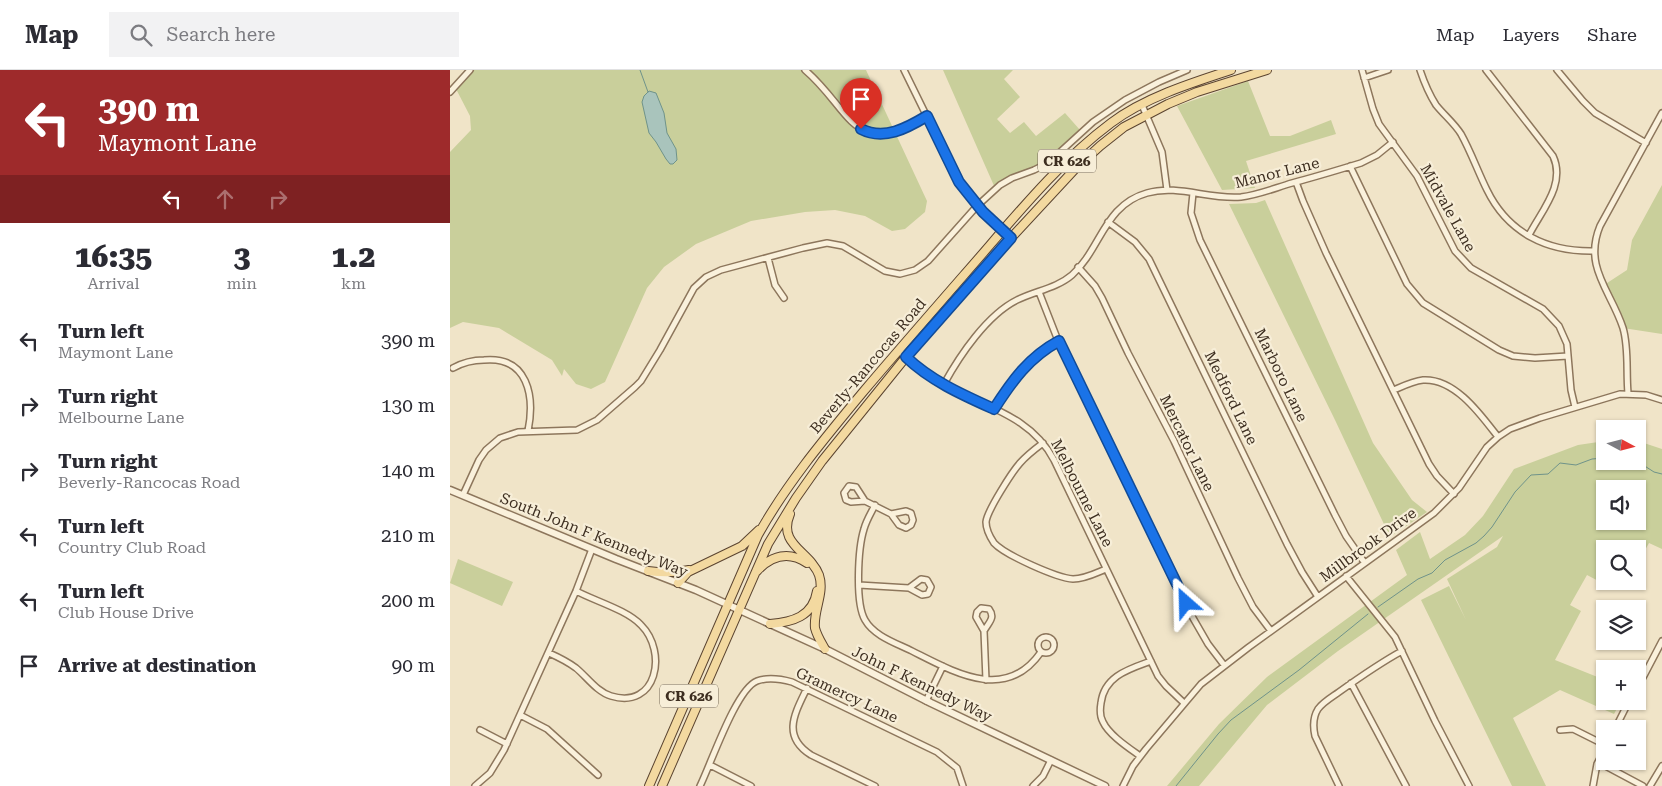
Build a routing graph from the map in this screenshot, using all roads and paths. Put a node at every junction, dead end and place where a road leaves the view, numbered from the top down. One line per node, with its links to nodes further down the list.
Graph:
1 (470, 70): 15 (street)
2 (805, 70): 19 (street)
3 (904, 70): 19 (street)
4 (1187, 70): 12 (street)
5 (1231, 70): 14 (main road, Beverly-Rancocas Road / CR 626)
6 (1267, 70): 18 (main road, Beverly-Rancocas Road / CR 626)
7 (1362, 70): 13 (street, Midvale Lane)
8 (1388, 70): 13 (street)
9 (1420, 70): 29 (street)
10 (1486, 70): 29 (street)
11 (1557, 70): 21 (street)
12 (1181, 72): 14 (street); 26 (street)
13 (1364, 78): 20 (street, Midvale Lane)
14 (1186, 85): 16 (main road, Beverly-Rancocas Road / CR 626)
15 (450, 92)
16 (1142, 105): 18 (street); 28 (main road, Beverly-Rancocas Road / CR 626)
17 (1662, 114): 21 (street)
18 (1147, 115): 24 (street); 30 (main road, Beverly-Rancocas Road / CR 626)
19 (927, 116): 26 (street)
20 (1393, 142): 22 (street, Manor Lane); 38 (street, Midvale Lane)
21 (1646, 143): 31 (street)
22 (1350, 166): 23 (street, Manor Lane); 38 (street)
23 (1296, 182): 25 (street, Manor Lane); 42 (street)
24 (1167, 190): 25 (street, Manor Lane); 27 (street, Manor Lane)
25 (1193, 193): 59 (street, Marboro Lane)
26 (977, 206): 28 (street); 32 (street)
27 (1108, 222): 33 (street, Manor Lane); 69 (street, Medford Lane)
28 (1003, 231): 30 (street); 37 (main road, Beverly-Rancocas Road / CR 626)
29 (1529, 235): 31 (street)
30 (1011, 238): 39 (main road, Beverly-Rancocas Road / CR 626)
31 (1594, 251): 43 (street)
32 (768, 258): 35 (street); 47 (street)
33 (1078, 267): 34 (street, Manor Lane); 73 (street, Mercator Lane)
34 (1038, 292): 36 (street); 41 (street, Manor Lane)
35 (784, 298)
36 (1059, 341): 46 (street); 81 (street)
37 (898, 350): 39 (street, Melbourne Lane); 57 (main road, Beverly-Rancocas Road / CR 626)
38 (1568, 356): 45 (street, Midvale Lane)
39 (906, 357): 41 (street, Melbourne Lane); 53 (main road, Beverly-Rancocas Road / CR 626)
40 (453, 368): 47 (street)
41 (944, 384): 46 (street, Melbourne Lane)
42 (1394, 390): 48 (street); 51 (street)
43 (1628, 393): 44 (street, Millbrook Drive); 45 (street, Millbrook Drive)
44 (1662, 400)
45 (1575, 407): 48 (street, Millbrook Drive)
46 (994, 409): 49 (street, Melbourne Lane)
47 (528, 431): 52 (street)
48 (1498, 437): 51 (street, Millbrook Drive)
49 (1043, 443): 61 (street, Melbourne Lane); 61 (street)
50 (450, 490): 52 (street, South John F Kennedy Way)
51 (1454, 494): 59 (street, Millbrook Drive)
52 (463, 495): 58 (street, South John F Kennedy Way)
53 (796, 498): 63 (main road, Beverly-Rancocas Road / CR 626); 76 (main road)
54 (865, 501): 55 (street)
55 (874, 505): 56 (street); 66 (street)
56 (891, 514)
57 (765, 523): 60 (main road); 70 (main road, Beverly-Rancocas Road / CR 626)
58 (592, 549): 62 (street, South John F Kennedy Way); 68 (street)
59 (1364, 562): 64 (street, Millbrook Drive)
60 (694, 568): 62 (main road); 65 (main road)
61 (1106, 568): 80 (street, Melbourne Lane)
62 (648, 571): 65 (street, South John F Kennedy Way)
63 (752, 576): 71 (main road, Beverly-Rancocas Road / CR 626); 72 (main road)
64 (1346, 576): 69 (street, Millbrook Drive); 77 (street)
65 (678, 583): 70 (street, South John F Kennedy Way)
66 (859, 585): 67 (street); 82 (street)
67 (909, 588)
68 (576, 591): 79 (street); 79 (street)
69 (1318, 597): 73 (street, Millbrook Drive)
70 (728, 606): 71 (street, John F Kennedy Way); 103 (main road, Beverly-Rancocas Road / CR 626)
71 (738, 610): 72 (street, John F Kennedy Way); 104 (main road, Beverly-Rancocas Road / CR 626)
72 (770, 624): 76 (street, John F Kennedy Way)
73 (1271, 630): 81 (street, Millbrook Drive)
74 (984, 631): 84 (street)
75 (1662, 641): 83 (street)
76 (825, 649): 87 (street, John F Kennedy Way)
77 (1402, 651): 85 (street); 114 (street)
78 (1041, 652): 84 (street)
79 (549, 653): 89 (street)
80 (1151, 660): 88 (street, Melbourne Lane); 94 (street)
81 (1224, 665): 88 (street, Millbrook Drive)
82 (943, 666): 84 (street); 87 (street)
83 (1646, 672)
84 (986, 680)
85 (1351, 683): 112 (street); 113 (street)
86 (807, 688): 96 (street, Gramercy Lane); 107 (street); 108 (street, Gramercy Lane)
87 (926, 701): 95 (street, John F Kennedy Way)
88 (1184, 703): 94 (street, Millbrook Drive)
89 (520, 715): 93 (street); 100 (street)
90 (480, 730): 93 (street)
91 (1560, 730): 92 (street)
92 (1596, 740)
93 (507, 744): 101 (street)
94 (1140, 756): 111 (street, Millbrook Drive)
95 (1052, 760): 109 (street); 110 (street, John F Kennedy Way)
96 (710, 765): 105 (street, Gramercy Lane); 106 (street)
97 (1662, 766): 117 (street)
98 (1596, 770): 115 (street)
99 (1613, 770): 116 (street)
100 (598, 775)
101 (483, 784): 102 (street)
102 (476, 786)
103 (649, 786)
104 (662, 786)
105 (700, 786)
106 (751, 786)
107 (875, 786)
108 (963, 786)
109 (1033, 786)
110 (1105, 786)
111 (1122, 786)
112 (1339, 786)
113 (1406, 786)
114 (1469, 786)
115 (1593, 786)
116 (1643, 786)
117 (1650, 786)

